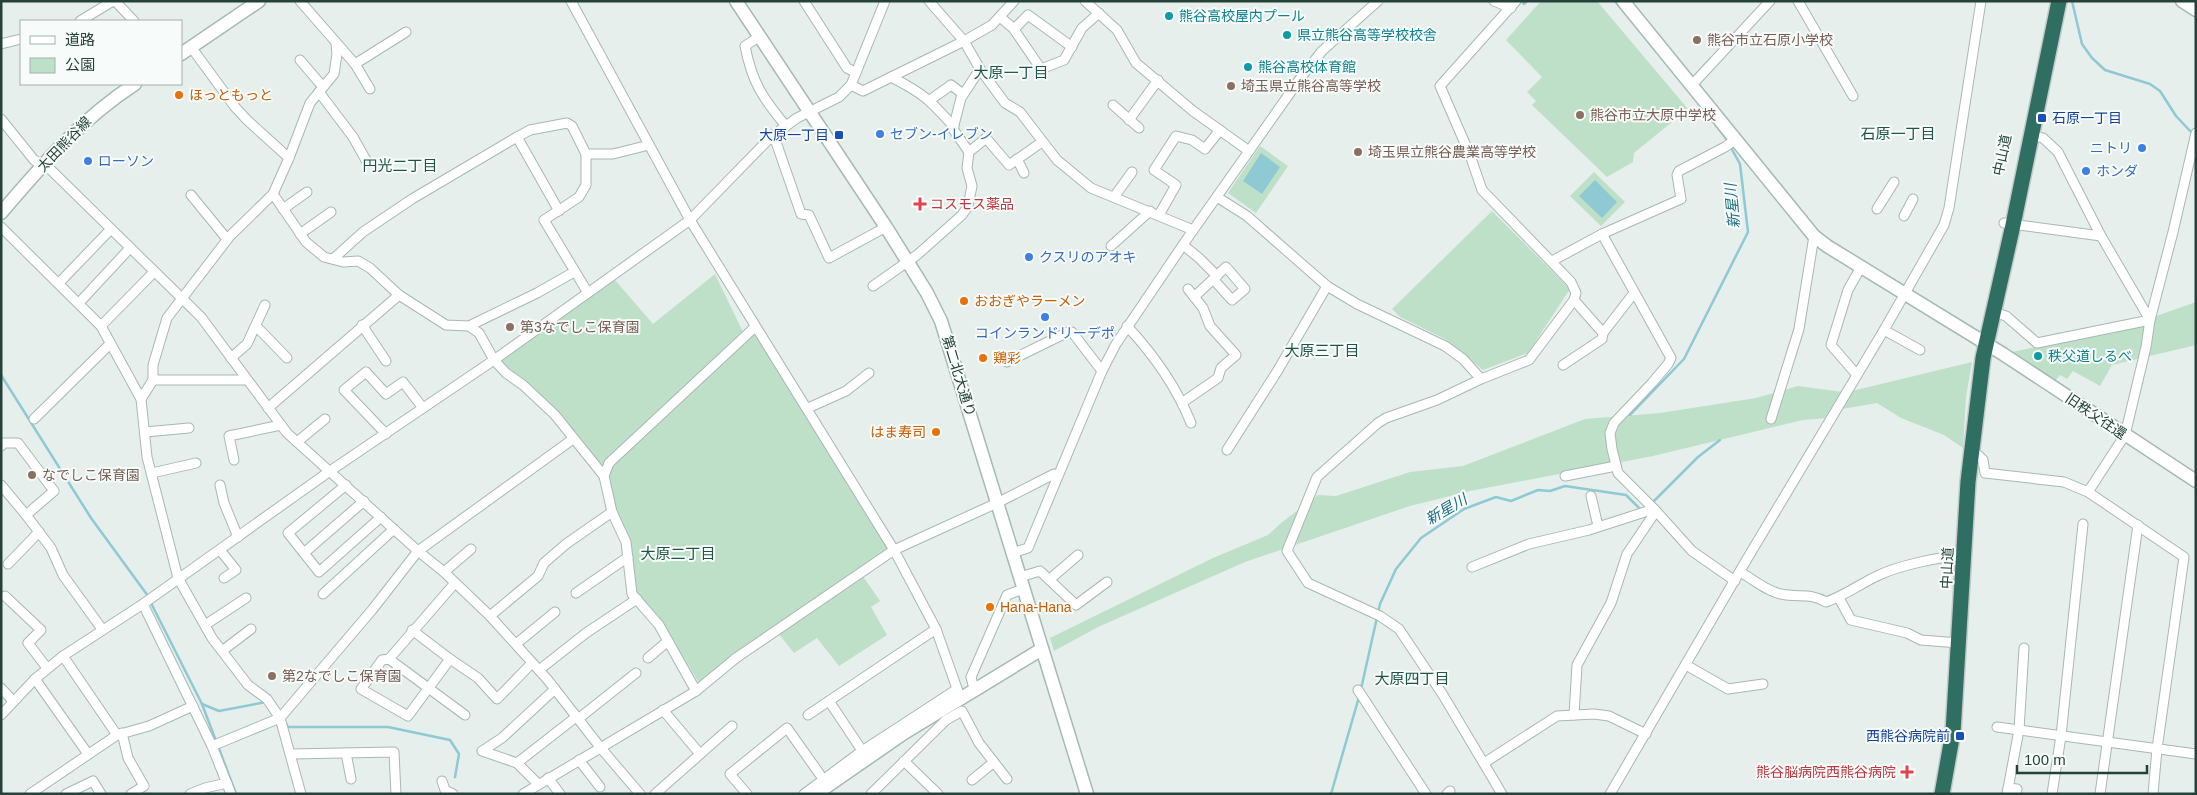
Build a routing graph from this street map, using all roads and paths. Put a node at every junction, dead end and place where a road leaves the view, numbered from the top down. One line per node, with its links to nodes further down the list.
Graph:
1 (114, 1): 24 (street); 25 (street)
2 (259, 1): 34 (street)
3 (300, 1): 31 (street)
4 (571, 1): 63 (street)
5 (736, 1): 28 (street, 第二北大通り)
6 (804, 1): 38 (street)
7 (885, 1): 38 (street)
8 (929, 1): 30 (street)
9 (1014, 1): 23 (street)
10 (1085, 1): 22 (street)
11 (1378, 1): 64 (street)
12 (1494, 1): 20 (street)
13 (1624, 1): 41 (street, 旧秩父往還)
14 (1770, 1): 41 (street)
15 (1798, 1): 47 (street)
16 (1981, 1): 114 (street)
17 (2050, 1): 89 (highway, 中山道)
18 (2059, 1): 58 (highway, 中山道)
19 (2182, 1): 21 (street)
20 (1514, 4): 103 (street)
21 (2196, 10)
22 (1099, 13): 33 (street); 40 (street)
23 (1000, 17): 26 (street); 30 (street)
24 (82, 20)
25 (133, 20)
26 (1014, 29): 33 (street); 33 (street)
27 (406, 32): 36 (street)
28 (760, 36): 50 (street, 第二北大通り); 53 (street)
29 (20, 39): 32 (street)
30 (964, 41): 37 (street); 39 (street)
31 (336, 43): 36 (street); 44 (street)
32 (1, 44)
33 (1072, 47)
34 (186, 50): 67 (street)
35 (300, 60): 44 (street)
36 (355, 64): 45 (street)
37 (980, 69): 46 (street); 62 (street)
38 (855, 72): 43 (street)
39 (891, 77): 43 (street); 48 (street)
40 (1158, 80): 51 (street); 56 (street)
41 (1690, 82): 61 (street, 旧秩父往還)
42 (134, 85): 70 (street, 太田熊谷線)
43 (851, 85): 50 (street)
44 (321, 89): 67 (street); 69 (street)
45 (370, 89)
46 (963, 94): 48 (street); 54 (street)
47 (1853, 96)
48 (930, 100): 54 (street)
49 (1113, 105): 51 (street)
50 (810, 111): 53 (street); 91 (street, 第二北大通り)
51 (1128, 120): 55 (street)
52 (2, 122): 70 (street)
53 (786, 125): 60 (street)
54 (954, 127): 65 (street)
55 (1139, 128)
56 (1220, 130): 64 (street); 86 (street)
57 (2196, 132): 122 (street)
58 (2032, 135): 89 (highway, 中山道); 97 (street)
59 (517, 137): 66 (street); 82 (street); 102 (street)
60 (771, 137): 88 (street); 91 (street)
61 (1735, 140): 95 (street); 96 (street, 旧秩父往還)
62 (1042, 142): 68 (street); 77 (street)
63 (649, 145): 66 (street); 88 (street)
64 (1249, 151): 78 (street)
65 (969, 152): 68 (street); 104 (street)
66 (586, 154): 82 (street)
67 (289, 158): 75 (street)
68 (1017, 159): 72 (street)
69 (367, 162)
70 (43, 165): 85 (street, 太田熊谷線); 92 (street)
71 (1132, 172): 77 (street)
72 (1024, 173)
73 (1894, 182): 81 (street)
74 (307, 192): 80 (street)
75 (273, 194): 80 (street); 98 (street)
76 (191, 195): 98 (street)
77 (1114, 197): 83 (street)
78 (1216, 197): 93 (street); 110 (street)
79 (1913, 199): 87 (street)
80 (283, 209): 94 (street)
81 (1877, 209)
82 (559, 210): 107 (street)
83 (1150, 211): 86 (street); 100 (street)
84 (331, 212): 94 (street)
85 (1, 213)
86 (1159, 215): 93 (street)
87 (1904, 216)
88 (690, 220): 112 (street); 128 (street)
89 (2009, 224): 97 (street); 121 (highway, 中山道); 132 (highway, 中山道)
90 (1, 227): 108 (street)
91 (886, 227): 104 (street, 第二北大通り)
92 (111, 229): 101 (street); 108 (street)
93 (1193, 230): 99 (street)
94 (300, 234): 102 (street)
95 (1602, 234): 103 (street); 113 (street)
96 (1814, 236): 105 (street, 旧秩父往還); 151 (street)
97 (2101, 236): 122 (street)
98 (228, 239): 117 (street)
99 (1183, 245): 116 (street); 127 (street)
100 (1112, 246)
101 (130, 248): 106 (street); 119 (street)
102 (333, 259): 115 (street)
103 (1552, 261): 118 (street)
104 (908, 262): 109 (street); 180 (street, 第二北大通り)
105 (1860, 267): 114 (street, 旧秩父往還); 142 (street)
106 (154, 272): 117 (street); 124 (street)
107 (574, 272): 112 (street); 126 (street)
108 (58, 283): 119 (street)
109 (873, 286)
110 (1327, 286): 143 (street); 163 (street)
111 (1188, 289): 116 (street)
112 (588, 293): 137 (street)
113 (1634, 293): 130 (street); 167 (street)
114 (1905, 294): 129 (street); 132 (street, 旧秩父往還)
115 (400, 295): 123 (street); 126 (street)
116 (1194, 297): 147 (street)
117 (183, 299): 134 (street); 144 (street)
118 (1574, 300): 130 (street); 143 (street)
119 (79, 303): 124 (street)
120 (265, 305): 125 (street)
121 (1993, 312): 122 (street); 132 (highway, 中山道)
122 (2150, 320): 159 (street)
123 (362, 325): 136 (street); 148 (street)
124 (100, 326): 131 (street)
125 (256, 326): 134 (street); 135 (street)
126 (469, 326): 137 (street)
127 (1127, 326): 140 (street); 147 (street)
128 (756, 327): 150 (street); 171 (street)
129 (1884, 330): 133 (street); 142 (street)
130 (1603, 333): 139 (street)
131 (110, 344): 146 (street); 152 (street)
132 (1991, 347): 159 (street, 旧秩父往還); 164 (highway, 中山道)
133 (1920, 350)
134 (232, 358): 145 (street)
135 (287, 358)
136 (386, 360)
137 (494, 360): 149 (street); 160 (street)
138 (1008, 362): 140 (street)
139 (1563, 365)
140 (1102, 371): 170 (street)
141 (870, 373): 150 (street)
142 (1857, 375): 203 (street)
143 (1481, 379): 278 (street)
144 (153, 380): 145 (street); 146 (street)
145 (246, 380): 148 (street)
146 (141, 399): 157 (street)
147 (1183, 402): 154 (street)
148 (268, 408): 155 (street)
149 (423, 408): 158 (street); 158 (street)
150 (808, 408): 193 (street)
151 (1771, 418)
152 (34, 419)
153 (325, 419): 161 (street)
154 (1191, 422)
155 (281, 426): 161 (street); 165 (street)
156 (189, 428): 157 (street)
157 (145, 432): 169 (street)
158 (386, 434): 168 (street)
159 (2124, 435): 173 (street, 旧秩父往還); 177 (street)
160 (573, 439): 171 (street); 194 (street)
161 (298, 442): 168 (street)
162 (1, 446): 183 (street)
163 (1227, 450)
164 (1970, 454): 177 (street); 198 (highway, 中山道)
165 (234, 460)
166 (196, 463): 169 (street)
167 (1616, 466): 172 (street); 181 (street)
168 (330, 471): 176 (street); 190 (street)
169 (152, 473): 204 (street)
170 (1057, 475): 180 (street); 196 (street)
171 (604, 476): 182 (street)
172 (1565, 476)
173 (2196, 481)
174 (1, 485): 183 (street)
175 (220, 485): 190 (street)
176 (346, 485): 179 (street); 195 (street)
177 (2088, 492): 186 (street)
178 (1591, 496): 187 (street)
179 (364, 501): 184 (street); 195 (street)
180 (997, 503): 193 (street); 196 (street, 第二北大通り)
181 (1652, 508): 187 (street); 207 (street); 256 (street)
182 (612, 512): 199 (street); 219 (street)
183 (26, 515): 189 (street)
184 (381, 517): 188 (street); 195 (street)
185 (2083, 524): 264 (street)
186 (2138, 525): 265 (street); 268 (street)
187 (1598, 526): 201 (street)
188 (394, 529): 194 (street); 212 (street)
189 (39, 532): 200 (street); 221 (street)
190 (238, 537): 192 (street)
191 (471, 549): 202 (street)
192 (220, 550): 204 (street); 205 (street)
193 (894, 550): 223 (street); 245 (street)
194 (418, 551): 202 (street); 257 (street)
195 (304, 553)
196 (1012, 554): 210 (street, 第二北大通り)
197 (1078, 555): 206 (street)
198 (1963, 556): 215 (street); 226 (highway, 中山道)
199 (628, 557): 211 (street); 216 (street)
200 (8, 564)
201 (1472, 567)
202 (444, 572): 209 (street)
203 (1740, 572): 207 (street); 215 (street)
204 (178, 578): 217 (street); 220 (street)
205 (224, 578)
206 (1050, 579): 208 (street); 210 (street)
207 (1735, 581): 236 (street)
208 (1107, 582)
209 (455, 583): 219 (street); 224 (street)
210 (1022, 583): 229 (street, 第二北大通り); 244 (street)
211 (576, 592)
212 (323, 594)
213 (5, 596): 237 (street)
214 (246, 598): 220 (street)
215 (1839, 598): 226 (street)
216 (637, 599): 225 (street); 235 (street)
217 (144, 603): 221 (street); 250 (street)
218 (555, 612): 227 (street)
219 (490, 616): 227 (street)
220 (205, 625): 230 (street)
221 (102, 629): 231 (street)
222 (251, 629): 230 (street)
223 (936, 629): 247 (street); 248 (street)
224 (412, 630): 233 (street); 234 (street)
225 (668, 641): 232 (street); 245 (street)
226 (1959, 643): 313 (highway, 中山道)
227 (516, 644): 235 (street)
228 (2024, 648): 261 (street)
229 (1042, 649): 244 (street); 309 (street, 第二北大通り)
230 (222, 651): 257 (street)
231 (63, 656): 237 (street); 262 (street)
232 (648, 658)
233 (389, 659): 242 (street); 242 (street)
234 (450, 659): 235 (street); 242 (street)
235 (536, 666): 243 (street)
236 (1686, 666): 240 (street); 263 (street)
237 (47, 668): 239 (street)
238 (636, 673): 258 (street)
239 (35, 679): 249 (street); 270 (street)
240 (1763, 684)
241 (1, 688): 249 (street)
242 (427, 689): 253 (street)
243 (555, 689): 258 (street); 279 (street)
244 (974, 689): 247 (street)
245 (696, 691): 251 (street)
246 (1360, 693): 310 (street)
247 (959, 694): 255 (street); 273 (street)
248 (828, 701): 254 (street); 273 (street)
249 (13, 702): 252 (street)
250 (193, 706): 262 (street); 266 (street)
251 (664, 710): 267 (street); 272 (street)
252 (1, 715)
253 (465, 715)
254 (808, 715)
255 (943, 715): 273 (street); 276 (street); 277 (street)
256 (1574, 715): 263 (street); 278 (street)
257 (280, 718): 266 (street); 271 (street)
258 (577, 718): 267 (street); 279 (street)
259 (732, 726): 272 (street)
260 (1997, 727): 261 (street)
261 (2019, 730): 264 (street); 290 (street)
262 (120, 734): 270 (street); 294 (street)
263 (1646, 734): 312 (street)
264 (2060, 736): 265 (street); 314 (street)
265 (2107, 742): 268 (street); 315 (street)
266 (212, 746): 286 (street)
267 (600, 747): 275 (street); 302 (street)
268 (2157, 749): 274 (street); 316 (street)
269 (346, 753): 271 (street); 281 (street); 298 (street)
270 (88, 754): 291 (street)
271 (291, 754): 297 (street)
272 (700, 754): 303 (street)
273 (864, 754): 285 (street)
274 (2196, 754)
275 (579, 760): 280 (street); 288 (street)
276 (904, 761): 307 (street); 308 (street)
277 (994, 762): 282 (street); 283 (street)
278 (1484, 763): 311 (street)
279 (517, 764): 287 (street)
280 (548, 778): 287 (street); 301 (street)
281 (351, 779)
282 (1007, 779)
283 (972, 780)
284 (442, 781): 299 (street)
285 (825, 782): 304 (street); 305 (street); 306 (street)
286 (227, 783): 289 (street); 296 (street)
287 (538, 784): 300 (street)
288 (600, 787)
289 (206, 791): 295 (street)
290 (2010, 792)
291 (30, 794)
292 (66, 794): 293 (street)
293 (101, 794)
294 (131, 794)
295 (190, 794)
296 (231, 794)
297 (301, 794)
298 (396, 794)
299 (453, 794)
300 (523, 794)
301 (560, 794)
302 (640, 794)
303 (655, 794)
304 (748, 794)
305 (804, 794)
306 (816, 794)
307 (872, 794)
308 (938, 794)
309 (1087, 794)
310 (1426, 794)
311 (1502, 794)
312 (1610, 794)
313 (1942, 794)
314 (2052, 794)
315 (2100, 794)
316 (2152, 794)

